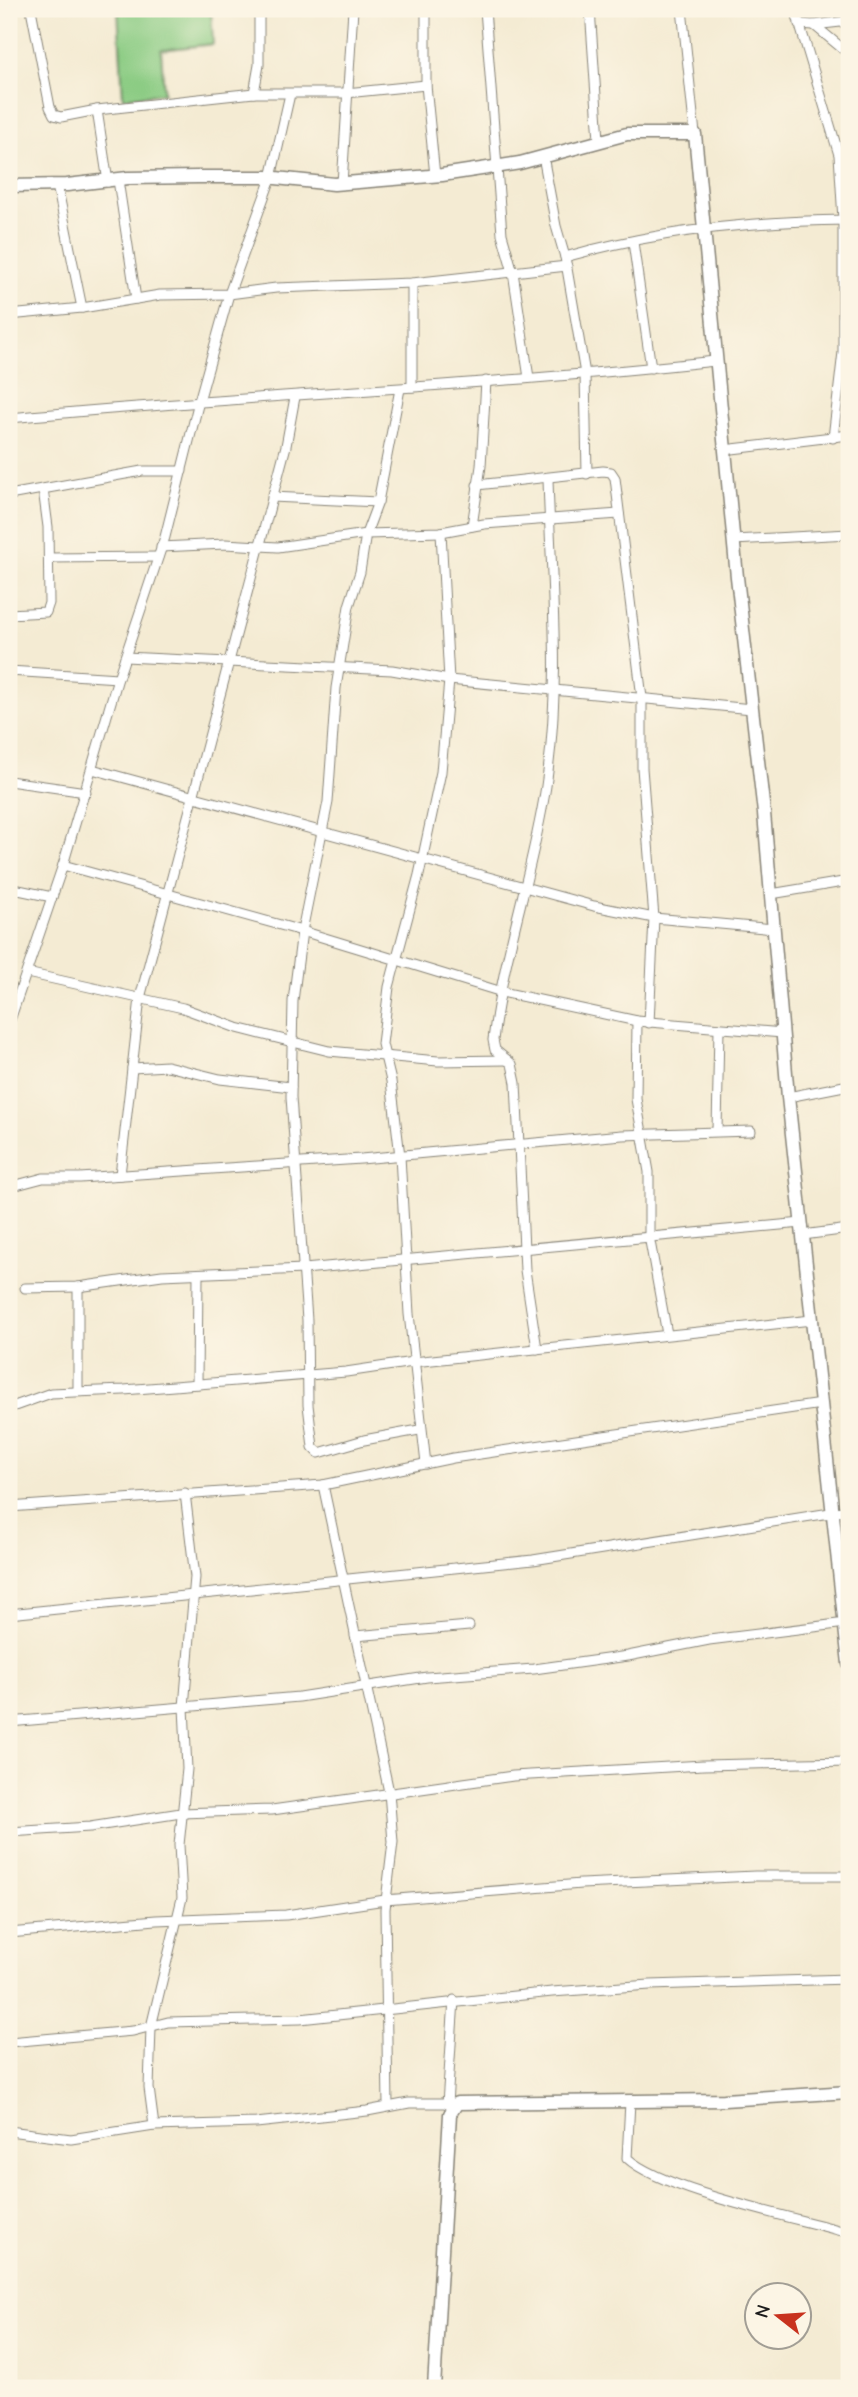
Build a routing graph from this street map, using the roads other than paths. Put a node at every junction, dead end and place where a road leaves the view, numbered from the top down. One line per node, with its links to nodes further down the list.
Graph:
1 (31, 9): 17 (street)
2 (259, 9): 14 (street)
3 (353, 9): 15 (street)
4 (426, 9): 13 (street)
5 (485, 9): 21 (street)
6 (590, 9): 19 (street)
7 (682, 9): 18 (street)
8 (795, 9): 10 (street)
9 (849, 21): 11 (street)
10 (799, 23): 11 (street); 29 (street)
11 (814, 25): 12 (street)
12 (849, 54)
13 (426, 85): 15 (street); 23 (street)
14 (254, 93): 16 (street); 17 (street)
15 (346, 93): 16 (street); 26 (street)
16 (290, 94): 24 (street)
17 (97, 110): 25 (street)
18 (695, 134): 19 (main road); 30 (main road)
19 (599, 140): 20 (main road)
20 (543, 156): 21 (main road); 32 (street)
21 (495, 167): 23 (main road); 33 (street)
22 (9, 171): 28 (street)
23 (435, 176): 26 (main road)
24 (271, 178): 25 (main road); 26 (main road); 35 (street)
25 (113, 181): 27 (main road); 36 (street)
26 (342, 184)
27 (57, 185): 28 (main road); 37 (street)
28 (10, 186)
29 (846, 220): 30 (street); 50 (street)
30 (705, 230): 31 (street); 39 (main road)
31 (633, 242): 32 (street); 40 (street)
32 (566, 261): 33 (street); 41 (street)
33 (513, 272): 34 (street); 42 (street)
34 (412, 283): 35 (street); 44 (street)
35 (229, 294): 36 (street); 47 (street)
36 (136, 299): 37 (street)
37 (82, 308): 38 (street)
38 (9, 315)
39 (715, 361): 40 (street); 51 (main road)
40 (652, 368): 41 (street)
41 (585, 374): 42 (street); 53 (street)
42 (529, 379): 43 (street)
43 (486, 382): 44 (street); 55 (street)
44 (412, 387): 45 (street)
45 (400, 389): 46 (street); 59 (street)
46 (295, 397): 47 (street); 58 (street)
47 (199, 401): 48 (street); 52 (street)
48 (9, 418)
49 (849, 435): 50 (street)
50 (833, 438): 51 (street)
51 (724, 450): 66 (main road)
52 (182, 471): 56 (street); 68 (street)
53 (587, 474): 54 (street); 60 (street)
54 (548, 479): 55 (street); 61 (street)
55 (477, 485): 62 (street)
56 (43, 489): 57 (street); 69 (street)
57 (9, 495)
58 (272, 497): 59 (street); 67 (street)
59 (378, 502): 64 (street)
60 (619, 514): 61 (street); 78 (street)
61 (550, 519): 62 (street); 77 (street)
62 (472, 526): 63 (street)
63 (441, 532): 64 (street); 76 (street)
64 (366, 534): 67 (street); 73 (street)
65 (849, 534): 66 (street)
66 (733, 540): 79 (main road)
67 (258, 547): 68 (street); 72 (street)
68 (160, 552): 69 (street); 71 (street)
69 (49, 558): 70 (street)
70 (9, 614)
71 (125, 657): 72 (street); 75 (street)
72 (229, 661): 73 (street); 83 (street)
73 (339, 666): 76 (street); 84 (street)
74 (9, 671): 75 (street)
75 (118, 678): 80 (street)
76 (449, 680): 77 (street); 85 (street)
77 (556, 691): 78 (street); 88 (street)
78 (642, 698): 79 (street); 93 (street)
79 (752, 709): 90 (main road)
80 (92, 769): 82 (street); 83 (street)
81 (9, 781): 82 (street)
82 (86, 792): 86 (street)
83 (194, 796): 84 (street); 91 (street)
84 (322, 831): 85 (street); 95 (street)
85 (422, 861): 88 (street); 96 (street)
86 (63, 865): 91 (street); 92 (street)
87 (849, 881): 90 (street)
88 (525, 887): 93 (street); 98 (street)
89 (9, 888): 92 (street)
90 (771, 894): 94 (main road)
91 (167, 896): 95 (street); 99 (street)
92 (52, 897): 97 (street)
93 (654, 918): 94 (street); 102 (street)
94 (774, 929): 104 (main road)
95 (302, 931): 96 (street); 105 (street)
96 (397, 960): 98 (street); 106 (street)
97 (27, 972): 99 (street); 101 (street)
98 (502, 992): 100 (street); 107 (street)
99 (140, 998): 105 (street); 108 (street)
100 (637, 1021): 102 (street); 114 (street)
101 (9, 1023)
102 (649, 1023): 103 (street)
103 (719, 1028): 104 (street); 113 (street)
104 (783, 1033): 111 (main road)
105 (291, 1042): 106 (street); 110 (street)
106 (384, 1058): 107 (street); 116 (street)
107 (508, 1060): 115 (street)
108 (132, 1068): 110 (street); 118 (street)
109 (849, 1085): 111 (street)
110 (291, 1087): 117 (street)
111 (788, 1097): 120 (main road)
112 (751, 1130): 113 (street)
113 (717, 1131): 114 (street)
114 (644, 1134): 115 (street); 122 (street)
115 (520, 1144): 116 (street); 123 (street)
116 (400, 1156): 117 (street); 124 (street)
117 (296, 1162): 118 (street); 125 (street)
118 (120, 1175): 119 (street)
119 (9, 1187)
120 (803, 1229): 121 (street); 122 (street); 129 (main road)
121 (849, 1229)
122 (649, 1236): 123 (street); 130 (street)
123 (524, 1248): 124 (street); 131 (street)
124 (405, 1259): 125 (street); 132 (street)
125 (304, 1269): 126 (street); 133 (street)
126 (198, 1275): 127 (street); 134 (street)
127 (78, 1287): 128 (street); 135 (street)
128 (25, 1288)
129 (812, 1320): 130 (street); 136 (main road)
130 (667, 1334): 131 (street)
131 (537, 1349): 132 (street)
132 (413, 1362): 133 (street); 138 (street)
133 (306, 1375): 134 (street); 138 (street)
134 (197, 1384): 135 (street)
135 (78, 1391): 137 (street)
136 (821, 1404): 139 (street); 144 (main road)
137 (9, 1408)
138 (419, 1430): 139 (street)
139 (426, 1464): 140 (street)
140 (323, 1485): 141 (street); 145 (street)
141 (186, 1493): 142 (street); 146 (street)
142 (9, 1507)
143 (849, 1510): 144 (street)
144 (833, 1512): 145 (street); 148 (main road)
145 (345, 1580): 146 (street); 150 (street)
146 (194, 1596): 147 (street); 153 (street)
147 (9, 1614)
148 (846, 1623): 151 (main road); 152 (street)
149 (469, 1626): 150 (street)
150 (355, 1636): 152 (street)
151 (849, 1664)
152 (368, 1685): 153 (street); 156 (street)
153 (184, 1707): 154 (street); 157 (street)
154 (9, 1722)
155 (849, 1762): 156 (street)
156 (389, 1792): 157 (street); 160 (street)
157 (181, 1813): 158 (street); 161 (street)
158 (9, 1832)
159 (849, 1876): 160 (street)
160 (385, 1900): 161 (street); 165 (street)
161 (176, 1921): 162 (street); 166 (street)
162 (9, 1933)
163 (849, 1979): 164 (street)
164 (454, 2000): 165 (street); 170 (street)
165 (387, 2011): 166 (street); 171 (street)
166 (151, 2027): 167 (street); 172 (street)
167 (9, 2042)
168 (849, 2092): 169 (main road)
169 (630, 2102): 170 (main road); 174 (street)
170 (452, 2103): 171 (street); 175 (main road)
171 (388, 2106): 172 (street)
172 (154, 2126): 173 (street)
173 (9, 2131)
174 (849, 2233)
175 (434, 2388)

